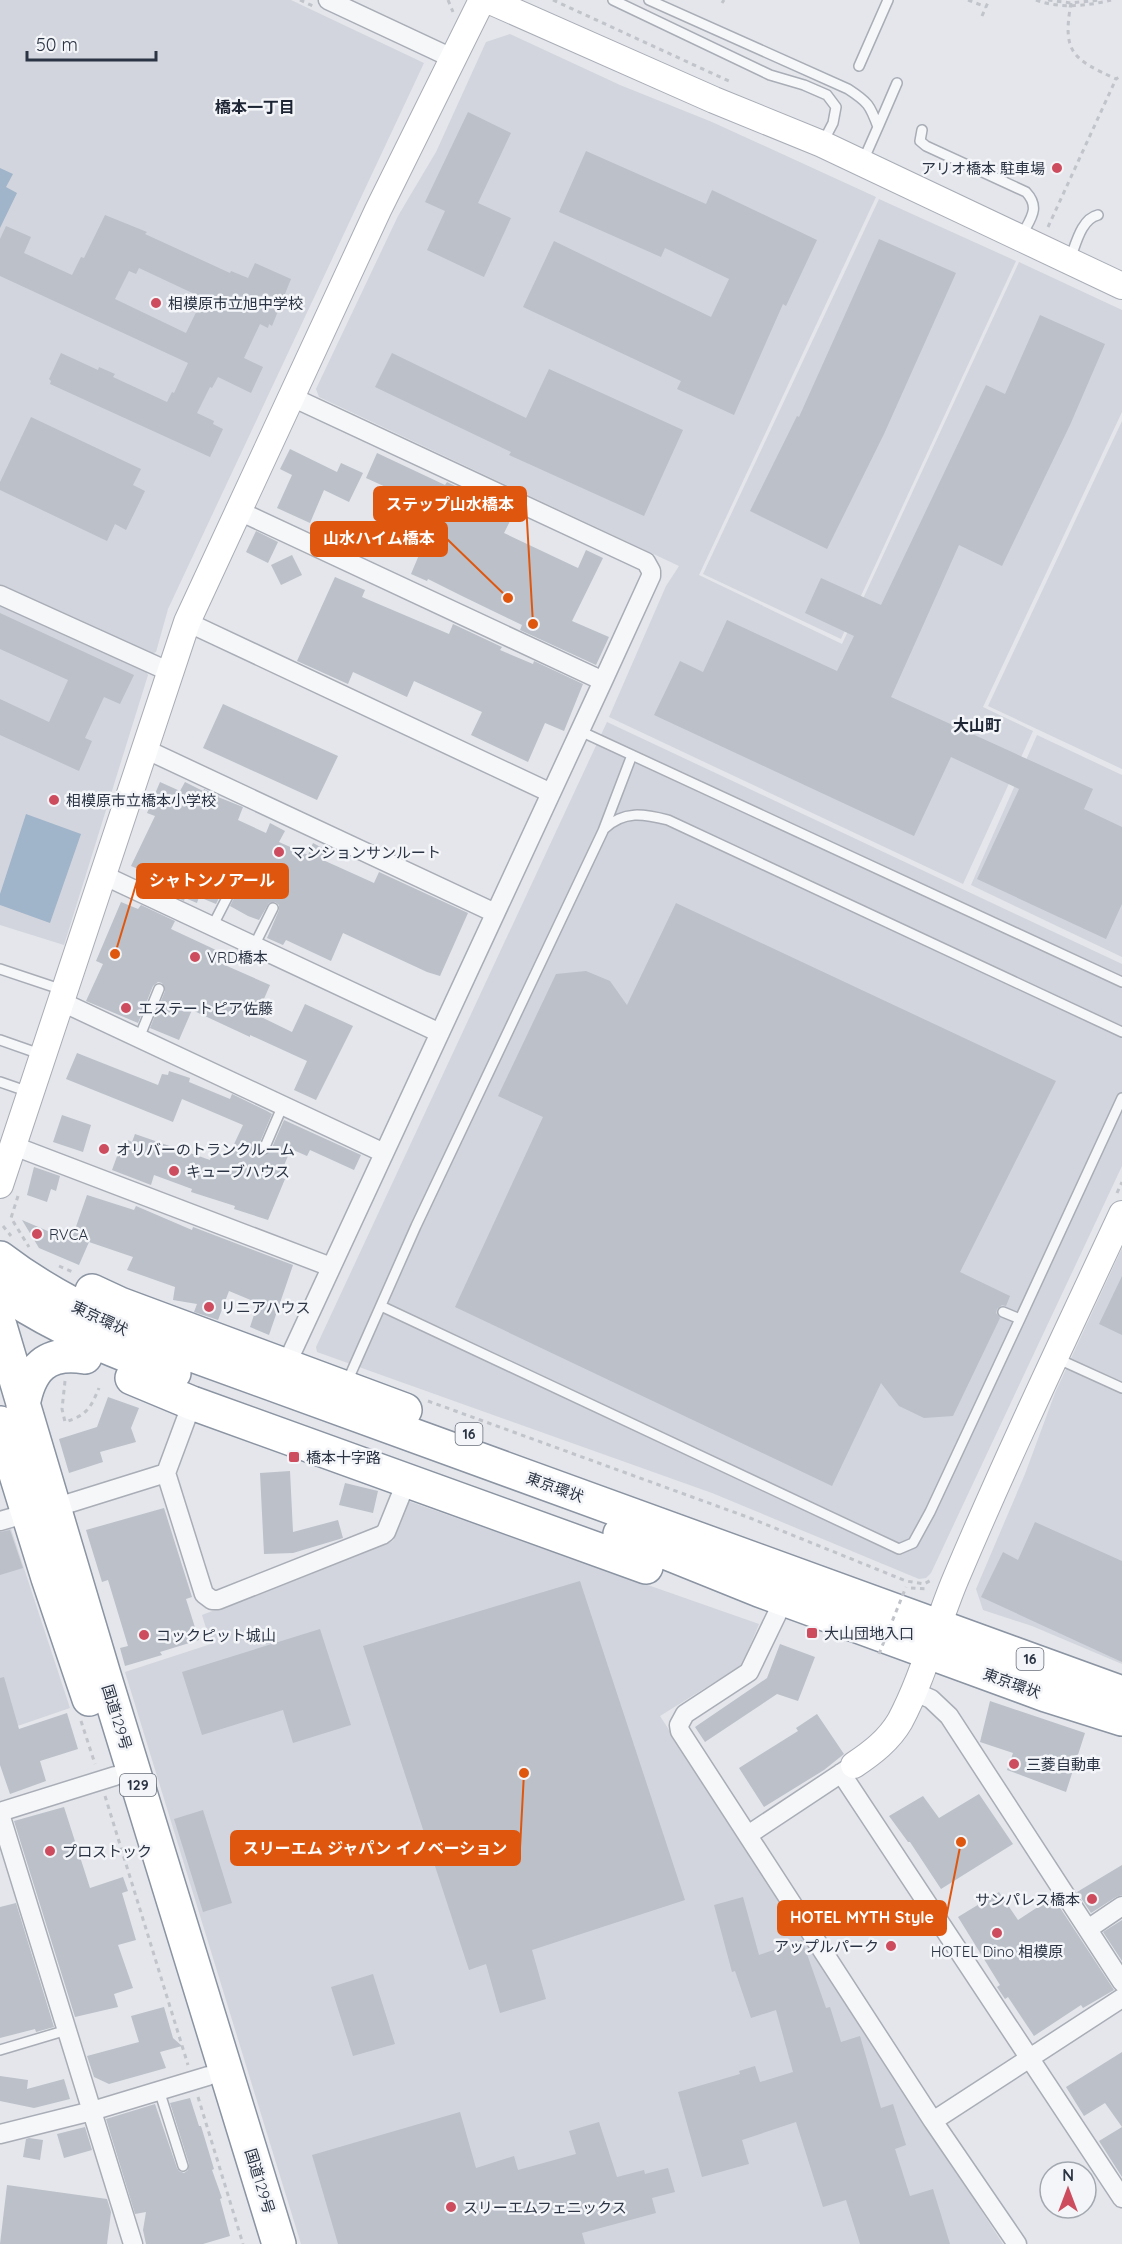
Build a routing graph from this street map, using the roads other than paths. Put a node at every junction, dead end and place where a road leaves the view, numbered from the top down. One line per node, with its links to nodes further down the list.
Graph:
1 (328, 0): 7 (street)
2 (482, 0): 7 (street)
3 (489, 0): 12 (street)
4 (613, 0): 12 (lane)
5 (649, 0): 10 (lane)
6 (888, 0): 8 (lane)
7 (454, 58): 18 (street)
8 (859, 66)
9 (897, 83): 10 (lane)
10 (878, 127): 13 (lane)
11 (922, 130): 15 (lane)
12 (822, 144): 13 (street)
13 (863, 163): 15 (street)
14 (1098, 215): 16 (lane)
15 (1021, 238): 16 (street)
16 (1069, 261): 17 (street)
17 (1122, 286)
18 (292, 397): 19 (street); 23 (street)
19 (237, 510): 21 (street); 23 (street)
20 (0, 595): 22 (street)
21 (187, 622): 22 (street); 27 (street)
22 (170, 672): 25 (street)
23 (603, 681): 24 (street)
24 (580, 731): 26 (lane); 27 (street)
25 (145, 749): 29 (street); 32 (street)
26 (632, 755): 28 (lane); 36 (lane)
27 (551, 793): 32 (street)
28 (603, 831): 39 (lane); 56 (lane)
29 (103, 875): 33 (street); 38 (street)
30 (231, 890): 33 (lane)
31 (273, 908): 34 (lane)
32 (495, 913): 40 (street)
33 (212, 927): 34 (street)
34 (254, 946): 40 (street)
35 (0, 969): 38 (lane)
36 (1122, 982)
37 (159, 989): 41 (lane)
38 (64, 997): 41 (street); 43 (street)
39 (1122, 1032)
40 (440, 1033): 50 (street)
41 (139, 1038): 47 (street)
42 (0, 1040): 43 (lane)
43 (44, 1055): 45 (street)
44 (0, 1082): 45 (lane)
45 (32, 1093): 48 (street)
46 (1122, 1098): 59 (lane)
47 (283, 1105): 49 (lane); 50 (street)
48 (14, 1146): 51 (street); 54 (street)
49 (264, 1149)
50 (384, 1152): 54 (street)
51 (0, 1185)
52 (1120, 1203): 61 (street)
53 (9, 1248): 62 (highway, 16); 65 (highway, 東京環状 / 16)
54 (331, 1267): 62 (street)
55 (0, 1290): 65 (highway, 東京環状 / 16)
56 (381, 1306): 59 (lane); 64 (lane)
57 (0, 1308): 63 (highway)
58 (1003, 1312): 59 (lane)
59 (1020, 1319)
60 (0, 1326): 68 (highway, 国道129号 / 129)
61 (1055, 1357): 66 (lane); 73 (street)
62 (286, 1365): 64 (highway, 16)
63 (75, 1366): 67 (highway); 68 (highway)
64 (345, 1387): 73 (highway, 16)
65 (247, 1388): 73 (highway, 東京環状 / 16); 74 (highway, 東京環状 / 16)
66 (1122, 1388)
67 (192, 1403): 69 (street); 70 (highway)
68 (12, 1414): 71 (highway, 国道129号 / 129)
69 (166, 1473): 70 (street); 71 (street)
70 (407, 1480): 72 (highway)
71 (27, 1514): 80 (highway, 国道129号 / 129); 99 (highway, 国道129号 / 129)
72 (777, 1614): 74 (highway); 82 (street)
73 (933, 1639): 74 (highway, 東京環状 / 16); 75 (street); 76 (highway, 東京環状 / 16); 77 (highway, 東京環状 / 16)
74 (886, 1646)
75 (913, 1691): 79 (street); 84 (street)
76 (1122, 1693)
77 (1108, 1714): 78 (street)
78 (1122, 1727)
79 (848, 1769): 82 (street); 89 (street)
80 (108, 1778): 81 (street); 90 (highway, 国道129号 / 129)
81 (0, 1813): 87 (street)
82 (748, 1835): 93 (street)
83 (1122, 1906): 84 (street)
84 (1088, 1929): 85 (street)
85 (1122, 1982)
86 (1122, 1998): 89 (street)
87 (67, 2030): 88 (lane); 92 (street)
88 (0, 2050)
89 (1031, 2059): 93 (street); 96 (street)
90 (200, 2078): 91 (street); 98 (highway, 国道129号 / 129)
91 (159, 2090): 92 (street); 95 (lane)
92 (92, 2111): 94 (street); 97 (street)
93 (933, 2121): 100 (street)
94 (0, 2134)
95 (183, 2166)
96 (1122, 2198)
97 (133, 2244)
98 (260, 2244)
99 (279, 2244)
100 (1017, 2244)

